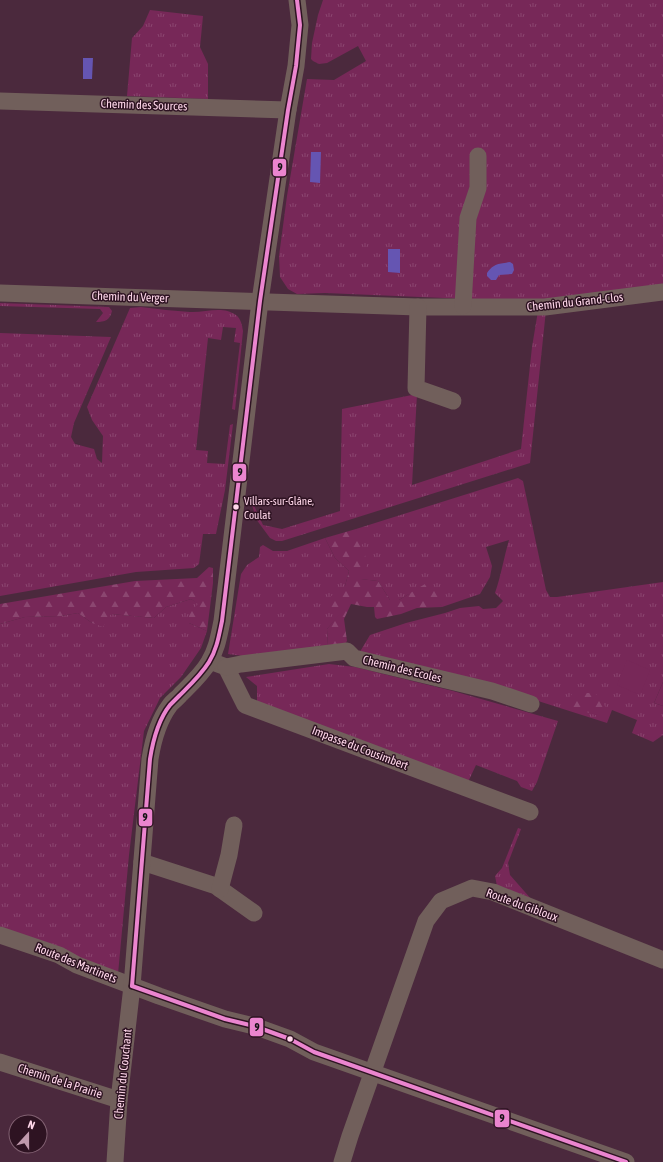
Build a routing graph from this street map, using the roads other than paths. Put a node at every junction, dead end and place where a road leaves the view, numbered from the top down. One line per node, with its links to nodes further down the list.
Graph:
1 (297, 0): 3 (street, Chemin du Couchant)
2 (0, 101): 3 (street, Chemin des Sources)
3 (288, 110): 7 (street, Chemin du Couchant)
4 (478, 156): 8 (street)
5 (663, 292): 8 (street, Chemin du Grand-Clos)
6 (0, 293): 7 (street, Chemin du Verger)
7 (260, 301): 9 (street, Chemin du Grand-Clos); 11 (street, Chemin du Couchant)
8 (463, 306): 9 (street, Chemin du Grand-Clos)
9 (418, 307): 10 (street)
10 (453, 402)
11 (210, 661): 12 (street); 16 (street, Chemin du Couchant)
12 (226, 667): 13 (street, Chemin des Ecoles); 14 (street, Impasse du Cousimbert)
13 (531, 704)
14 (530, 812)
15 (234, 825): 17 (street)
16 (142, 862): 17 (street); 21 (street, Chemin du Couchant)
17 (220, 889): 18 (street)
18 (254, 913)
19 (0, 935): 21 (street, Route des Martinets)
20 (663, 960): 23 (street, Route du Gibloux)
21 (132, 986): 23 (street, Route des Martinets); 24 (street, Chemin du Couchant)
22 (0, 1062): 24 (street, Chemin de la Prairie)
23 (372, 1072): 26 (street, Route du Gibloux); 27 (street, Route des Martinets)
24 (119, 1100): 25 (street, Chemin du Couchant)
25 (115, 1162)
26 (342, 1162)
27 (626, 1162)

